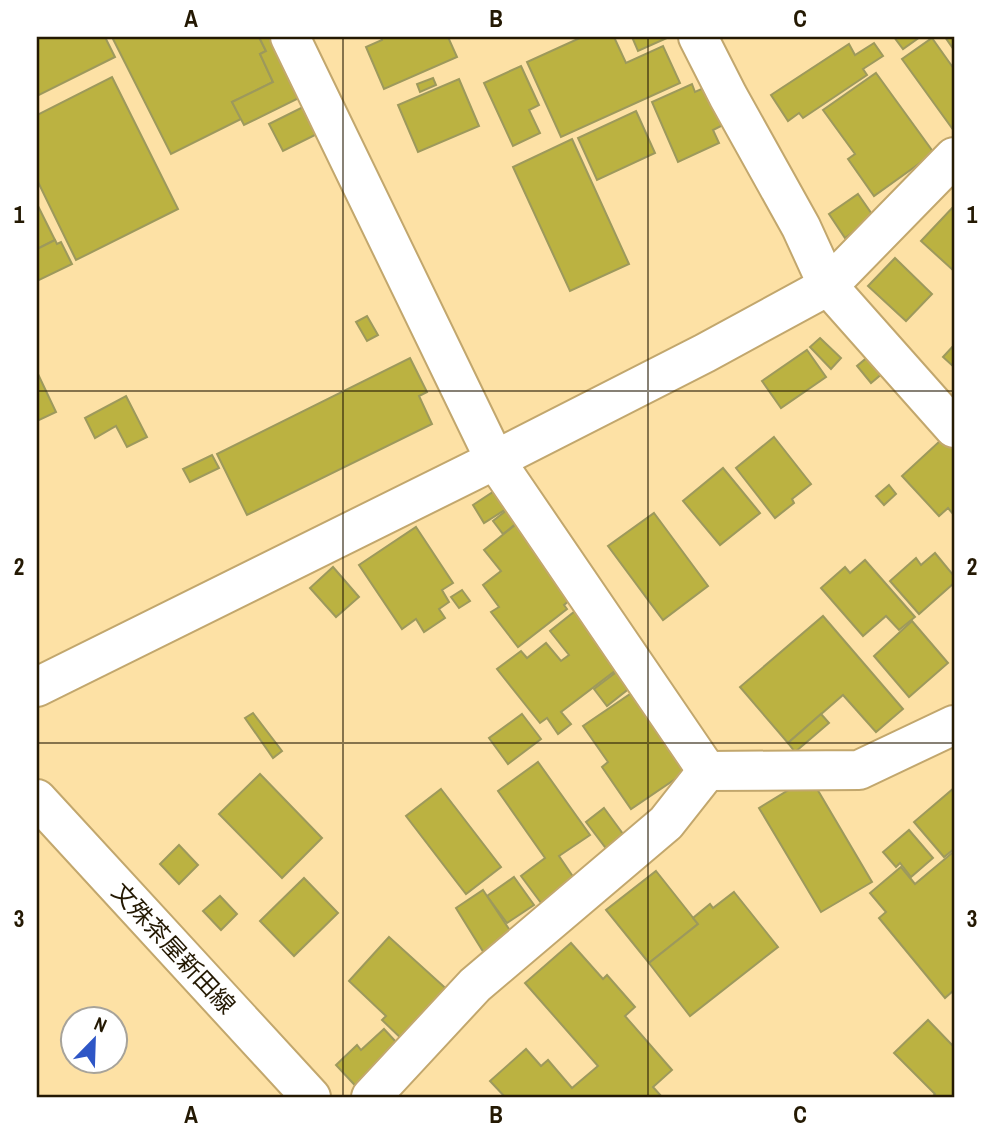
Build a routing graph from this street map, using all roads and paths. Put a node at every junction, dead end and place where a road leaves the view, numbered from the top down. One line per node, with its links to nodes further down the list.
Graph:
1 (290, 37): 6 (street)
2 (698, 37): 4 (street)
3 (954, 157): 4 (street)
4 (828, 286): 5 (street); 6 (street)
5 (954, 428)
6 (495, 460): 7 (street); 9 (street)
7 (37, 687)
8 (954, 725): 9 (street)
9 (707, 771): 12 (street)
10 (37, 799): 11 (street, 文殊茶屋新田線)
11 (312, 1097)
12 (371, 1097)

